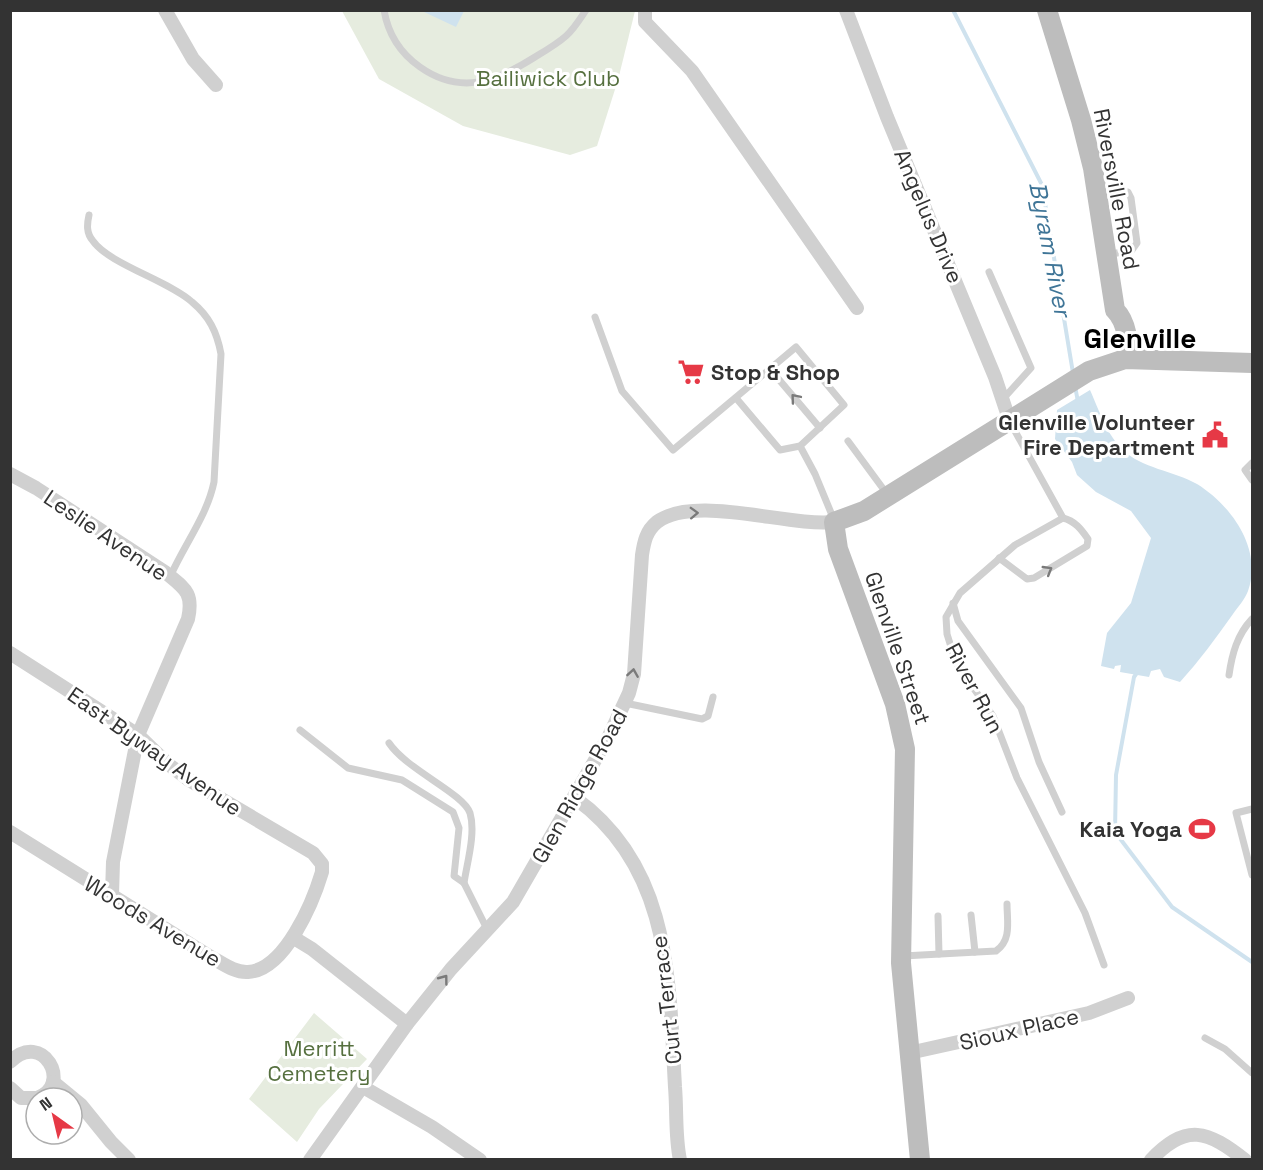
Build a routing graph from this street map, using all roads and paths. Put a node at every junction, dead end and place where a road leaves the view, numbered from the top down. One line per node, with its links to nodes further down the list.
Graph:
1 (165, 10): 7 (street)
2 (384, 10): 3 (lane)
3 (586, 10)
4 (645, 10): 12 (street)
5 (846, 10): 18 (street, Angelus Drive)
6 (1047, 10): 8 (main road, Riversville Road)
7 (216, 85)
8 (1097, 194): 10 (main road, Riversville Road); 10 (lane)
9 (89, 214): 30 (lane)
10 (1107, 255): 14 (main road, Riversville Road)
11 (989, 272): 18 (lane)
12 (857, 308)
13 (595, 317): 17 (lane)
14 (1125, 359): 15 (main road); 19 (main road)
15 (1252, 363)
16 (770, 369): 17 (lane); 20 (lane, one-way to 16); 20 (lane)
17 (736, 398): 22 (lane)
18 (1003, 399): 19 (street, Angelus Drive)
19 (1010, 422): 26 (main road); 27 (lane)
20 (820, 428): 22 (lane)
21 (848, 441): 26 (lane)
22 (800, 446): 28 (lane)
23 (1252, 463): 25 (lane)
24 (10, 474): 30 (street, Leslie Avenue)
25 (1252, 480)
26 (888, 496): 28 (main road)
27 (1063, 518): 29 (lane); 29 (lane, one-way to 27)
28 (834, 522): 36 (street, Glen Ridge Road, one-way to 28); 54 (main road, Glenville Street)
29 (999, 558): 31 (lane)
30 (170, 576): 38 (street, Leslie Avenue)
31 (953, 603): 42 (lane); 55 (lane, River Run)
32 (1252, 619): 34 (lane)
33 (10, 652): 38 (street, East Byway Avenue)
34 (1229, 675)
35 (713, 697): 36 (lane)
36 (625, 703): 40 (street, Glen Ridge Road)
37 (300, 730): 45 (lane)
38 (138, 735): 46 (street); 51 (street, East Byway Avenue)
39 (389, 743): 45 (lane)
40 (574, 798): 50 (street, Glen Ridge Road); 70 (street, Curt Terrace)
41 (1252, 809): 44 (lane)
42 (1062, 812)
43 (10, 832): 46 (street, Woods Avenue)
44 (1252, 874)
45 (464, 884): 50 (lane)
46 (112, 894): 51 (street, Woods Avenue)
47 (1007, 904): 52 (lane)
48 (971, 915): 52 (lane)
49 (938, 916): 53 (lane)
50 (488, 931): 57 (street, Glen Ridge Road, one-way to 50)
51 (294, 938): 57 (street)
52 (975, 952): 53 (lane)
53 (939, 954): 54 (lane)
54 (901, 956): 59 (main road, Glenville Street)
55 (1104, 966)
56 (1128, 998): 59 (street, Sioux Place)
57 (407, 1024): 64 (street, Glen Ridge Road)
58 (1205, 1038): 61 (lane)
59 (909, 1053): 71 (main road, Glenville Street)
60 (10, 1062): 62 (street)
61 (1252, 1073)
62 (53, 1082): 63 (street); 67 (street)
63 (51, 1086)
64 (363, 1087): 68 (street, Glen Ridge Road); 69 (street)
65 (10, 1088): 66 (street)
66 (24, 1098)
67 (129, 1160)
68 (310, 1160)
69 (480, 1160)
70 (680, 1160)
71 (920, 1160)
72 (1151, 1160): 73 (street)
73 (1245, 1160)

